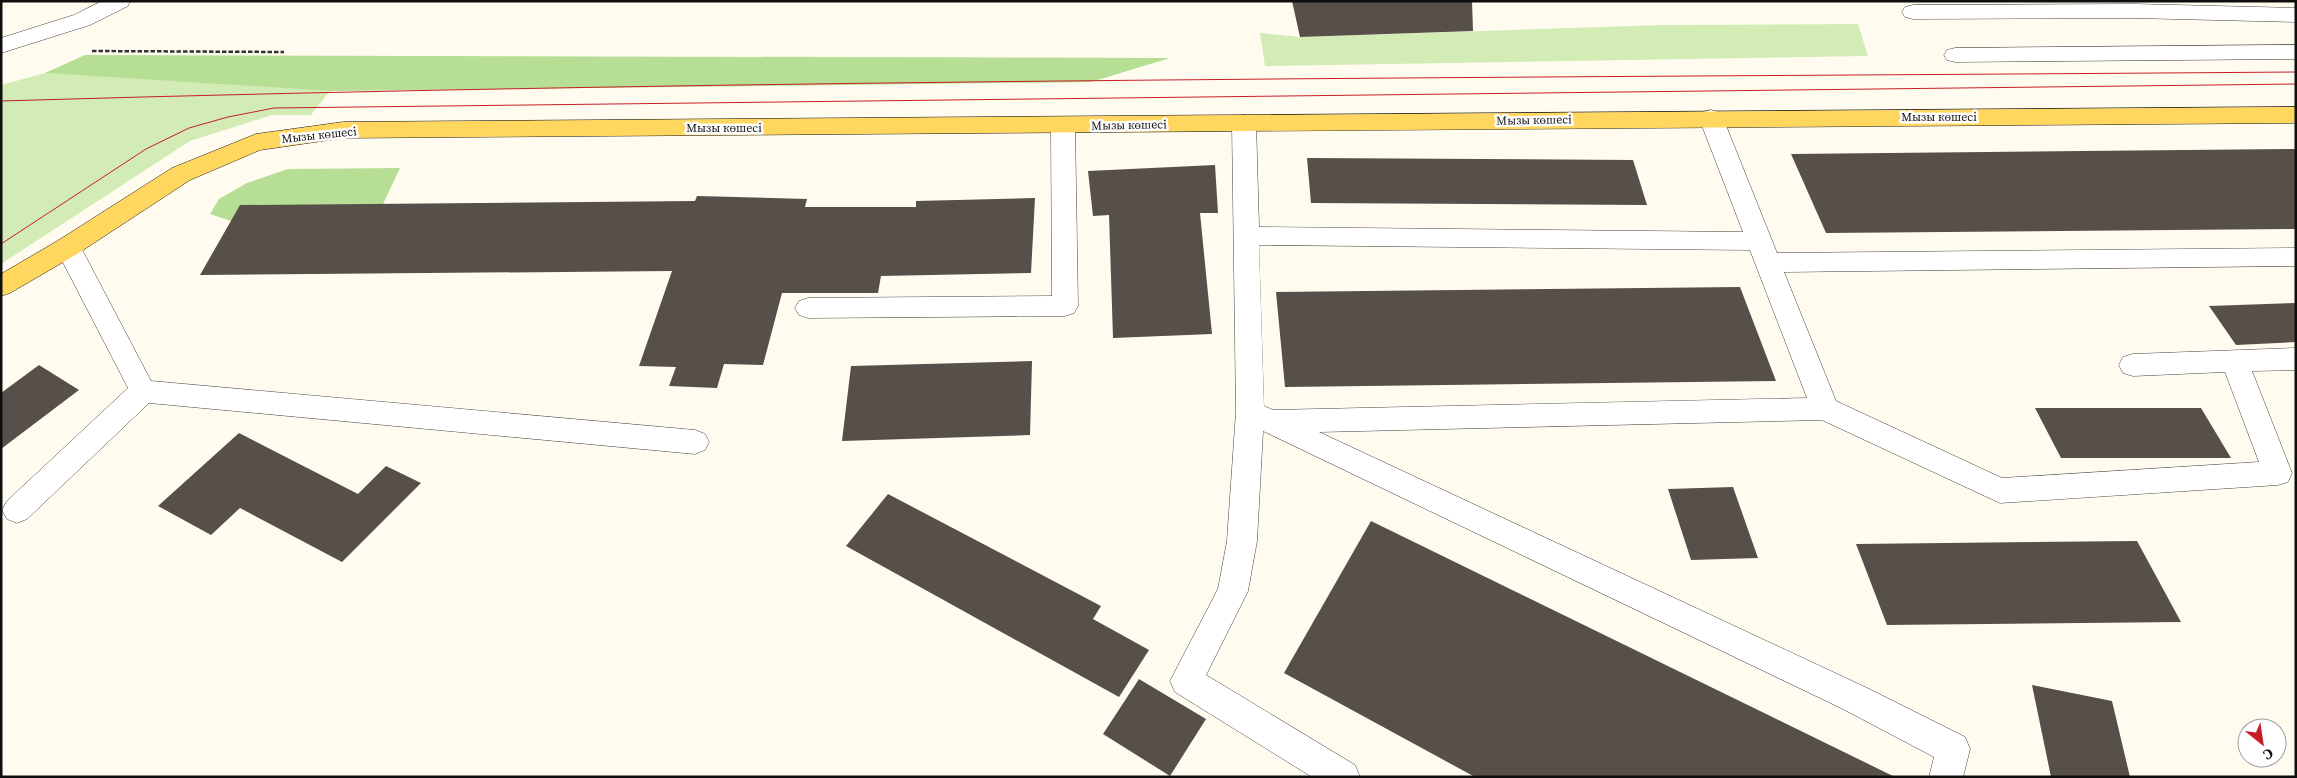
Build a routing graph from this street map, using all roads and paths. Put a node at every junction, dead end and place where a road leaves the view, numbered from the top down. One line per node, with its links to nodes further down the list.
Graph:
1 (120, 1): 5 (street)
2 (2126, 6): 3 (street); 4 (street)
3 (1914, 12)
4 (2296, 15)
5 (1, 46)
6 (86, 51): 7 (path)
7 (284, 52)
8 (2296, 52): 9 (street)
9 (1955, 55)
10 (2296, 115): 11 (main road, Мызы көшесі)
11 (1711, 118): 12 (main road, Мызы көшесі); 16 (street)
12 (1244, 123): 13 (main road, Мызы көшесі); 14 (street)
13 (1063, 126): 15 (main road, Мызы көшесі); 19 (street)
14 (1246, 236): 16 (street); 25 (street)
15 (68, 247): 18 (main road, Мызы көшесі); 23 (street)
16 (1763, 252): 17 (street); 24 (street)
17 (2296, 257)
18 (1, 286)
19 (808, 308)
20 (2296, 359): 21 (street)
21 (2234, 361): 22 (street); 24 (street)
22 (2133, 365)
23 (143, 391): 26 (street); 27 (street)
24 (1826, 409): 25 (street)
25 (1260, 416): 28 (street); 29 (street)
26 (695, 442)
27 (17, 510)
28 (1343, 777)
29 (1946, 777)

